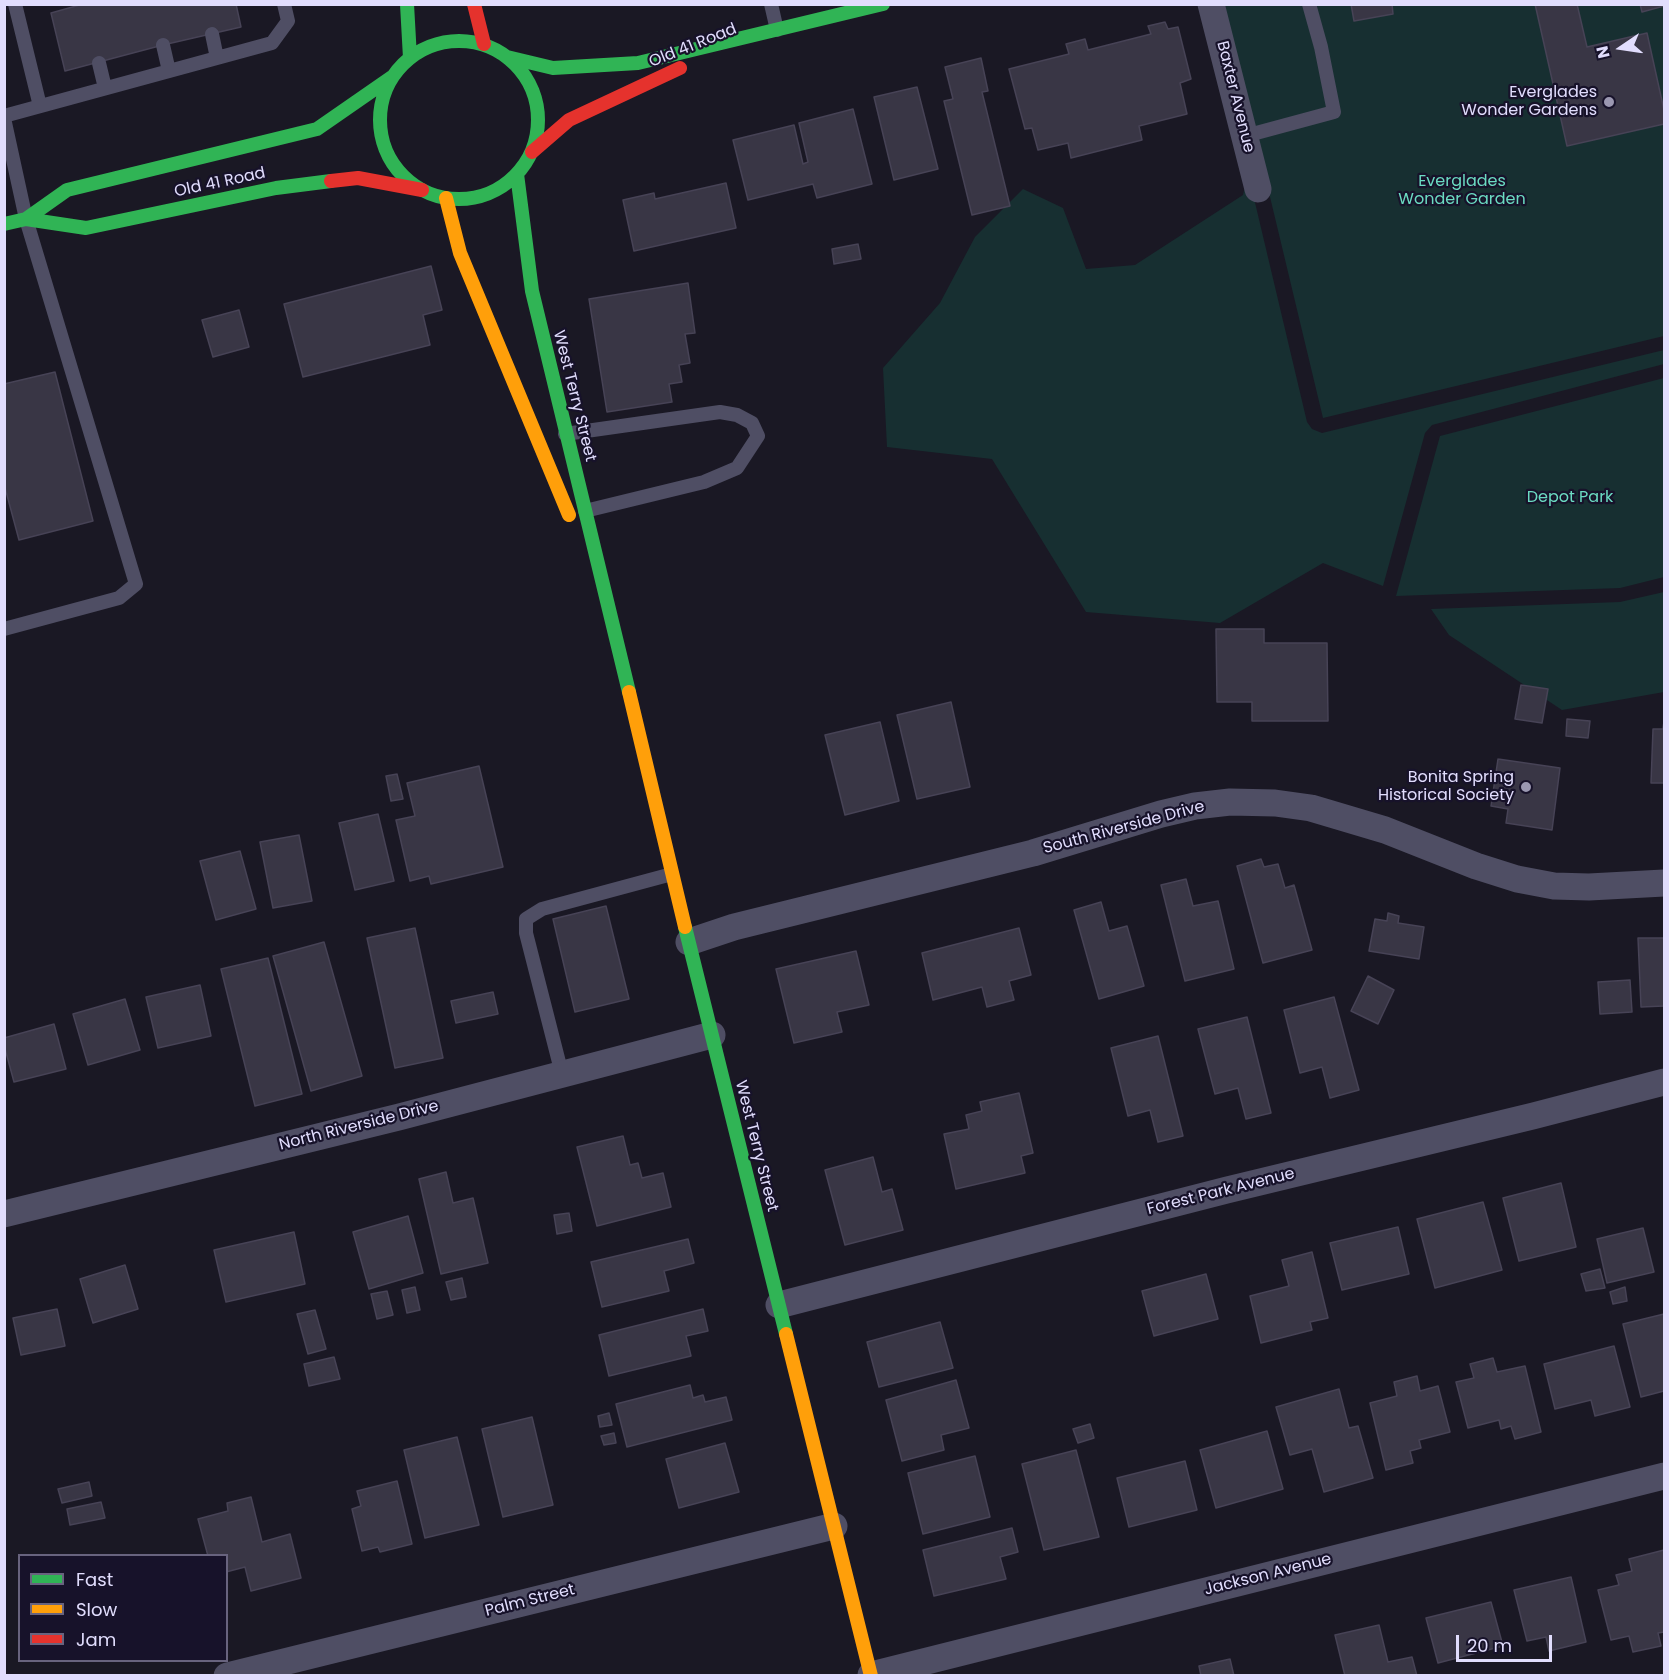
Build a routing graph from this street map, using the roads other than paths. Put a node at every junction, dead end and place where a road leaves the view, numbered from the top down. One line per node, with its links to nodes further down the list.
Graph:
1 (15, 4): 20 (lane)
2 (285, 4): 14 (lane)
3 (407, 4): 15 (street)
4 (474, 4): 11 (street)
5 (771, 4): 9 (lane)
6 (883, 4): 9 (street, Old 41 Road)
7 (1211, 4): 22 (street, Baxter Avenue)
8 (1310, 4): 22 (lane)
9 (777, 30): 13 (street, Old 41 Road); 23 (street, Old 41 Road)
10 (212, 34): 14 (lane)
11 (484, 44): 13 (street); 15 (street)
12 (163, 45): 17 (lane)
13 (507, 57): 23 (street)
14 (217, 58): 17 (lane)
15 (410, 58): 18 (street)
16 (99, 63): 19 (lane)
17 (170, 71): 19 (lane)
18 (392, 77): 26 (street); 28 (street, Old 41 Road)
19 (105, 88): 20 (lane)
20 (40, 106): 21 (lane)
21 (4, 117): 28 (lane)
22 (1245, 136): 25 (street, Baxter Avenue)
23 (532, 152): 24 (street)
24 (517, 174): 27 (street); 30 (street, West Terry Street)
25 (1258, 189)
26 (422, 190): 27 (street); 28 (street, Old 41 Road)
27 (446, 198): 31 (street, West Terry Street)
28 (26, 219): 29 (street, Old 41 Road); 35 (lane)
29 (4, 224)
30 (566, 434): 31 (lane); 32 (street, West Terry Street); 32 (lane)
31 (538, 439): 33 (street, West Terry Street)
32 (585, 511): 33 (lane); 34 (street, West Terry Street)
33 (573, 525): 34 (street, West Terry Street)
34 (612, 624): 36 (street, West Terry Street)
35 (4, 629)
36 (672, 874): 38 (street, West Terry Street); 40 (lane)
37 (1665, 883): 38 (street, South Riverside Drive)
38 (689, 942): 39 (street, West Terry Street)
39 (712, 1035): 40 (street, North Riverside Drive); 43 (street, West Terry Street)
40 (562, 1074): 42 (street, North Riverside Drive)
41 (1665, 1082): 43 (street, Forest Park Avenue)
42 (4, 1214)
43 (779, 1305): 45 (street, West Terry Street)
44 (1665, 1476): 46 (street, Jackson Avenue)
45 (834, 1526): 46 (street, West Terry Street); 47 (street, Palm Street)
46 (871, 1675)
47 (227, 1676)

